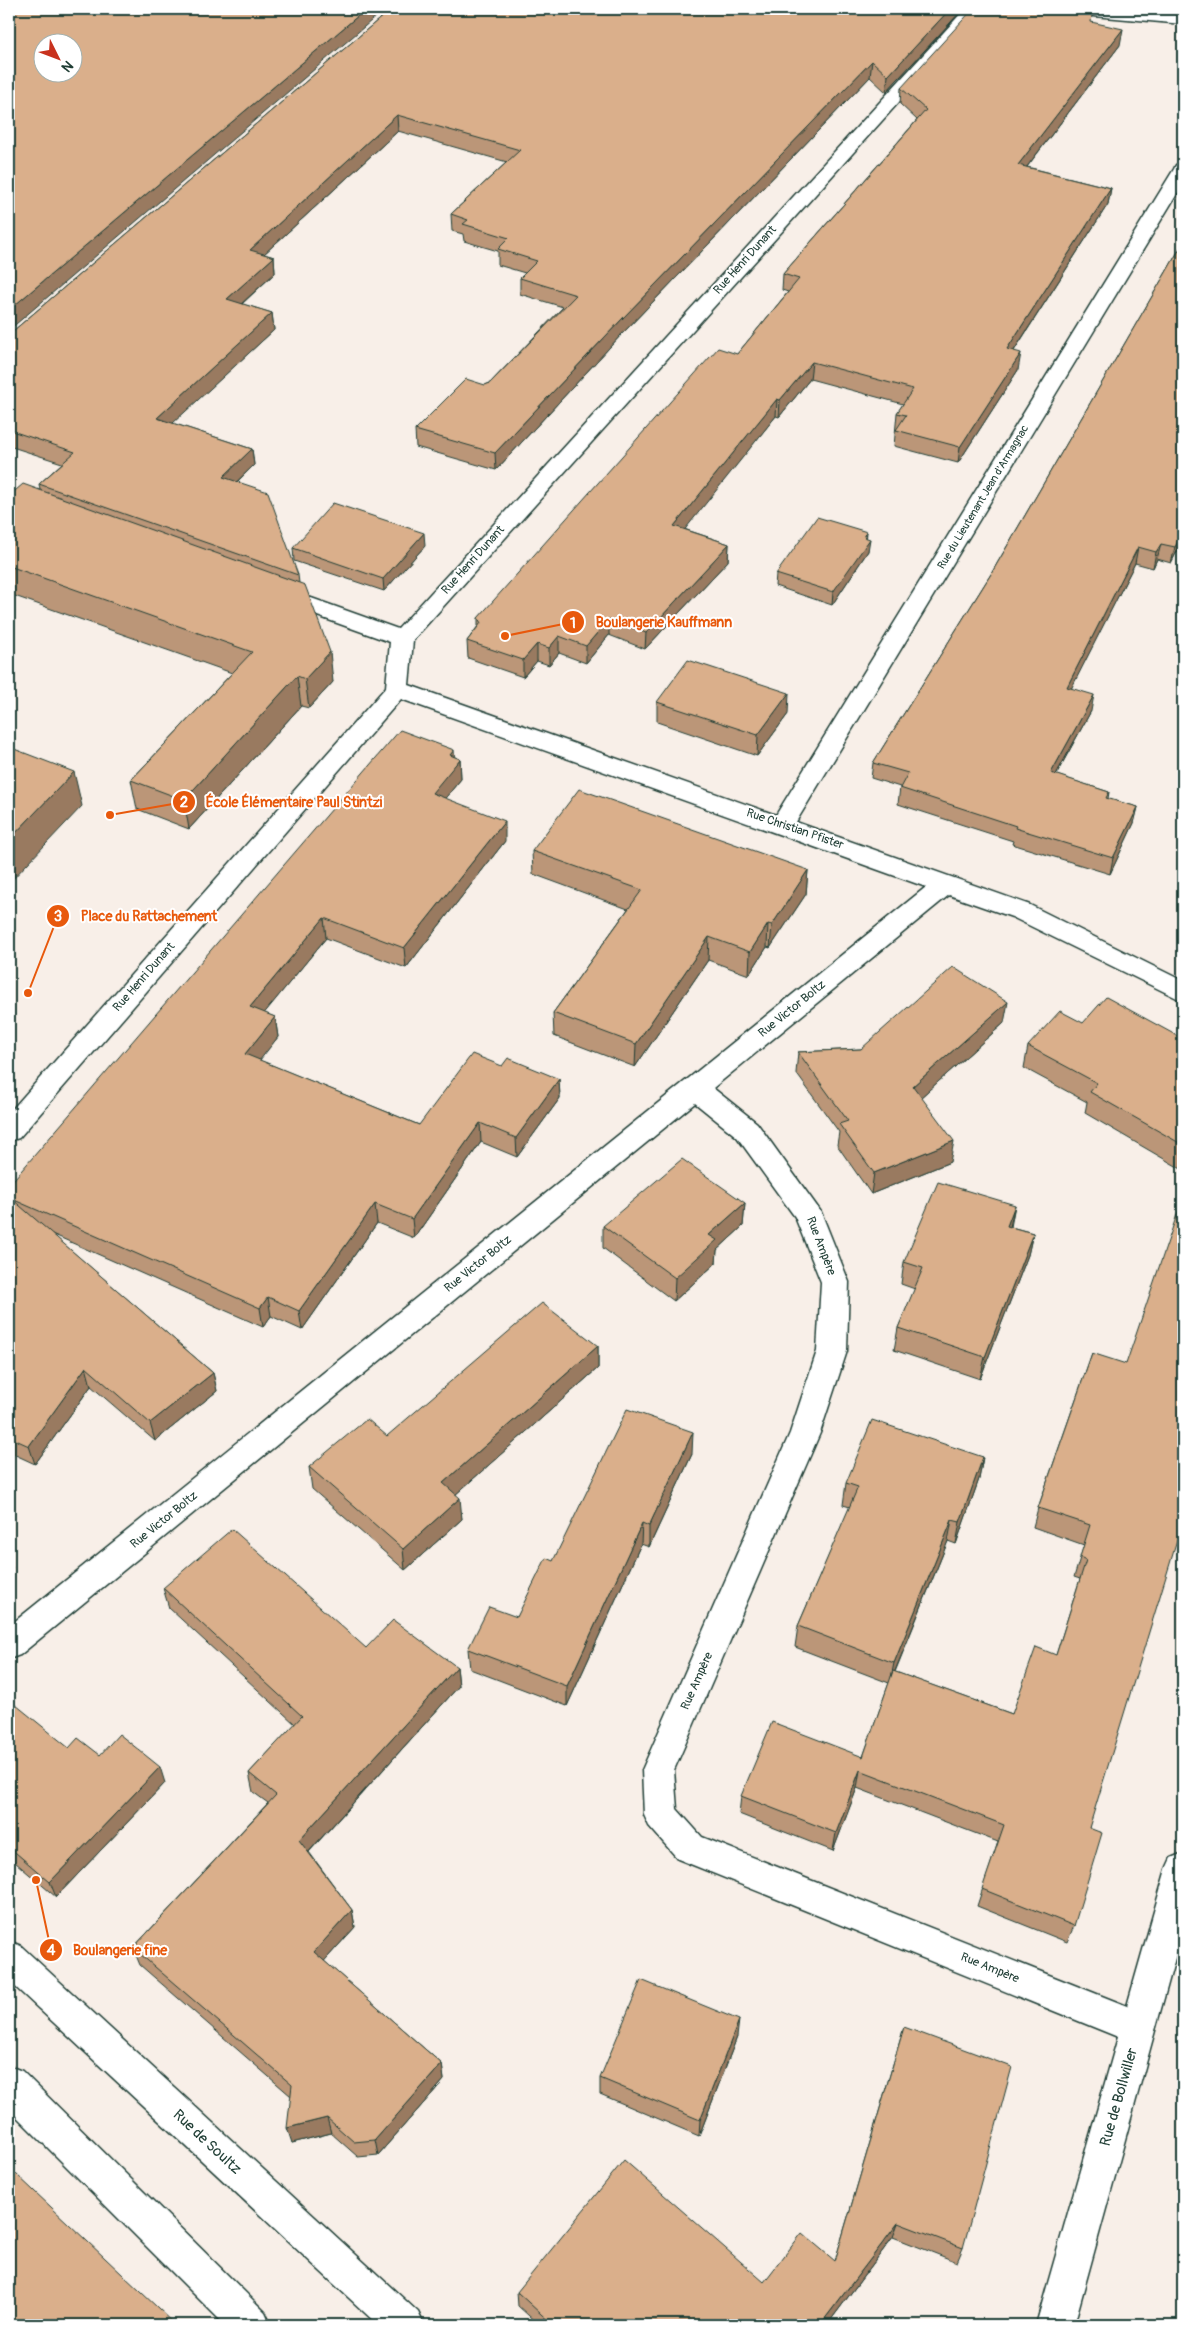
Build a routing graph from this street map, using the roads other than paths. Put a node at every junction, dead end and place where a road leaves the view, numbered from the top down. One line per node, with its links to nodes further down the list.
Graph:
1 (974, 9): 7 (street, Rue Henri Dunant)
2 (1071, 9): 3 (street)
3 (1155, 13): 4 (street)
4 (1183, 19)
5 (1183, 169): 9 (street, Rue du Lieutenant Jean d'Armagnac)
6 (262, 588): 7 (street)
7 (402, 638): 8 (street)
8 (397, 689): 9 (street, Rue Christian Pfister); 13 (street, Rue Henri Dunant)
9 (782, 824): 10 (street, Rue Christian Pfister)
10 (947, 883): 11 (street, Rue Christian Pfister); 12 (street, Rue Victor Boltz)
11 (1183, 992)
12 (695, 1088): 14 (street, Rue Victor Boltz); 17 (street, Rue Ampère)
13 (9, 1131)
14 (9, 1645)
15 (1183, 1869): 17 (street, Rue de Bollwiller)
16 (9, 1958): 20 (street, Rue de Soultz)
17 (1139, 2028): 21 (street, Rue de Bollwiller)
18 (9, 2084): 19 (street)
19 (252, 2325)
20 (405, 2325)
21 (1055, 2325)

